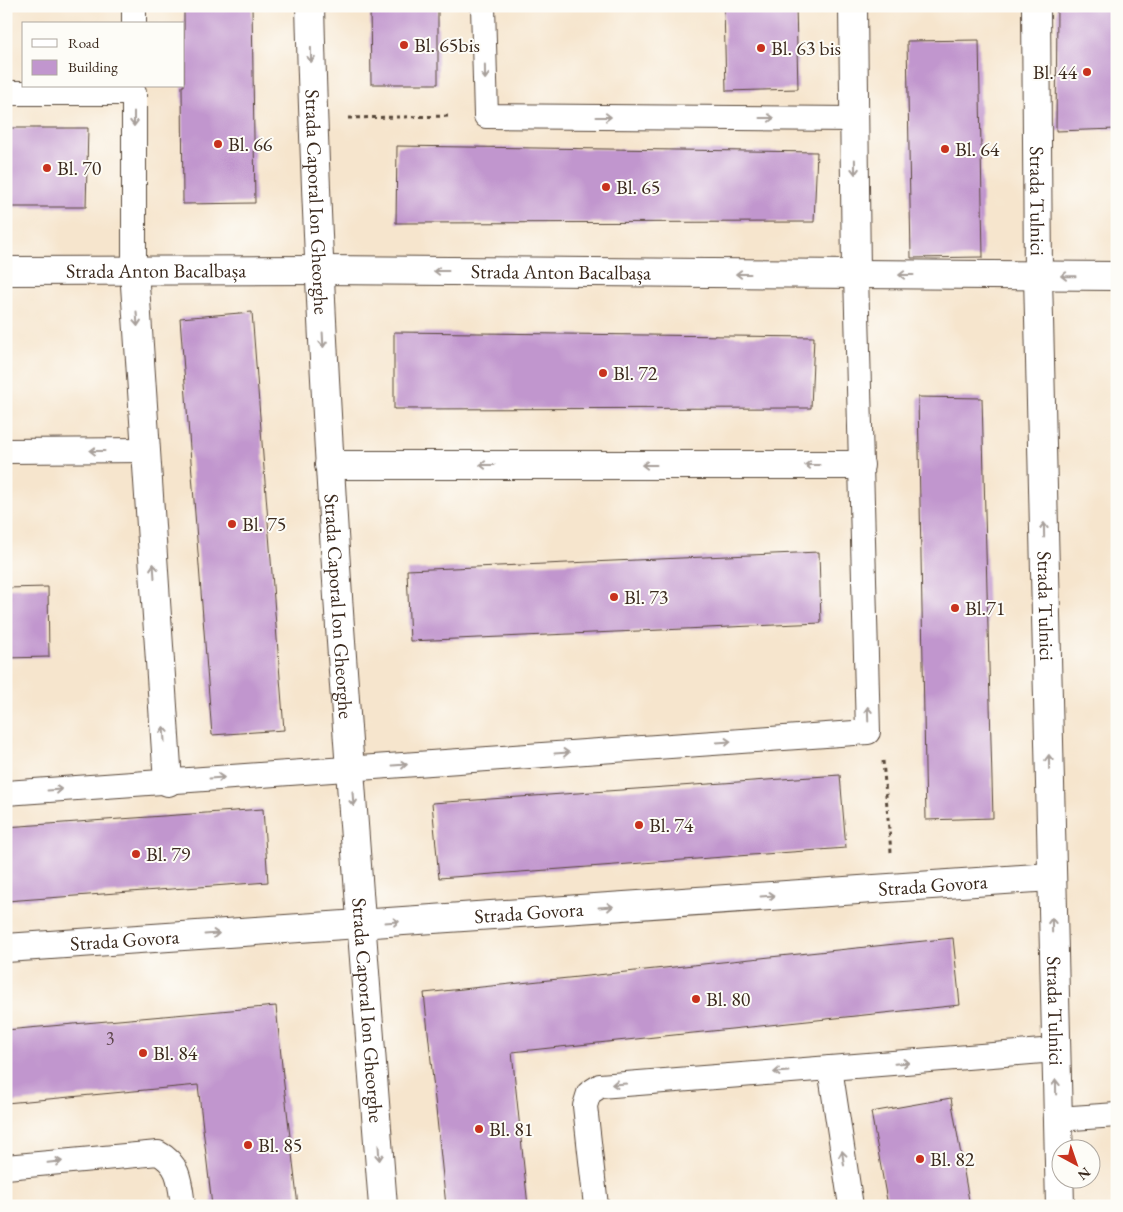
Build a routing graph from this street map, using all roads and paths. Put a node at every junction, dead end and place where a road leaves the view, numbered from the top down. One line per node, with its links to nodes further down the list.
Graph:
1 (134, 6): 6 (lane)
2 (310, 6): 10 (street, Strada Caporal Ion Gheorghe, one-way to 10)
3 (483, 6): 9 (lane, one-way to 9)
4 (853, 6): 11 (street)
5 (1036, 6): 16 (street, Strada Tulnici)
6 (134, 22)
7 (134, 90): 8 (lane); 12 (lane, one-way to 12)
8 (6, 94)
9 (486, 116): 10 (path); 11 (lane, one-way to 11)
10 (313, 118): 13 (street, Strada Caporal Ion Gheorghe)
11 (855, 119): 15 (street, one-way to 15)
12 (134, 270): 13 (street, Strada Anton Bacalbașa); 14 (street, Strada Anton Bacalbașa); 18 (street, one-way to 18)
13 (320, 270): 15 (street, Strada Anton Bacalbașa, one-way to 13); 20 (street, Strada Caporal Ion Gheorghe, one-way to 20)
14 (6, 271)
15 (856, 274): 16 (street, Strada Anton Bacalbașa, one-way to 15); 21 (lane)
16 (1038, 276): 17 (street, Strada Anton Bacalbașa, one-way to 16); 26 (street, Strada Tulnici, one-way to 16)
17 (1117, 276)
18 (146, 450): 19 (lane, one-way to 19); 24 (street, one-way to 18)
19 (6, 451)
20 (329, 465): 21 (street, one-way to 20); 23 (street, Strada Caporal Ion Gheorghe)
21 (860, 465): 22 (lane, one-way to 21)
22 (868, 732): 23 (lane, one-way to 22); 27 (path)
23 (351, 768): 24 (lane, one-way to 23); 28 (street, Strada Caporal Ion Gheorghe, one-way to 28)
24 (168, 782): 25 (lane, one-way to 24)
25 (6, 793)
26 (1051, 876): 27 (street, Strada Govora); 30 (street, Strada Tulnici, one-way to 26)
27 (895, 888): 28 (street, Strada Govora, one-way to 27)
28 (361, 924): 29 (street, Strada Govora, one-way to 28); 36 (street, Strada Caporal Ion Gheorghe, one-way to 36)
29 (6, 948)
30 (1056, 1050): 31 (lane, one-way to 30); 33 (street, Strada Tulnici, one-way to 30)
31 (830, 1068): 37 (lane, one-way to 37); 38 (lane, one-way to 31)
32 (1117, 1115): 33 (lane)
33 (1057, 1119): 39 (street, Strada Tulnici)
34 (6, 1167): 35 (lane, one-way to 35)
35 (183, 1206)
36 (383, 1206)
37 (596, 1206)
38 (851, 1206)
39 (1060, 1206)

